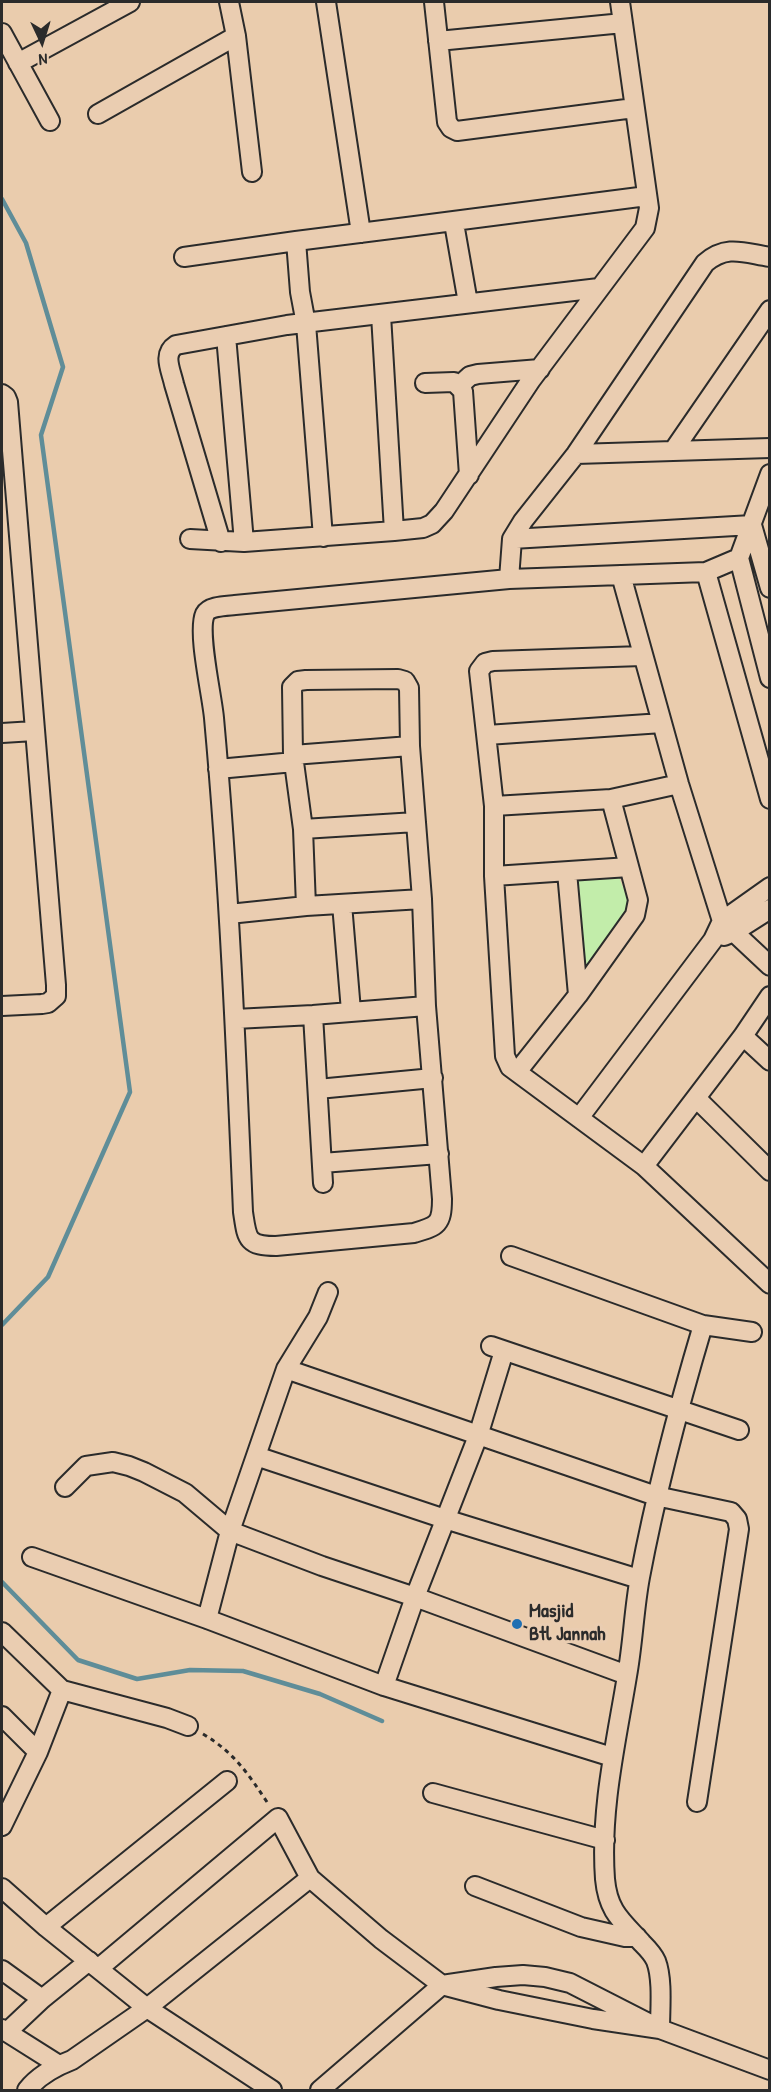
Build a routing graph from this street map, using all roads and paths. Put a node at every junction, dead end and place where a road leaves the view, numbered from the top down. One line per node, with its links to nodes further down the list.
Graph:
1 (130, 2): 10 (street)
2 (229, 2): 8 (street)
3 (326, 2): 17 (street)
4 (434, 2): 9 (street)
5 (620, 2): 6 (street)
6 (623, 23): 9 (street); 11 (street)
7 (2, 33): 10 (street)
8 (236, 36): 12 (street); 14 (street)
9 (438, 41): 11 (street)
10 (18, 63): 13 (street)
11 (633, 108): 15 (street)
12 (98, 114)
13 (50, 121)
14 (252, 172)
15 (647, 196): 16 (street); 21 (street)
16 (454, 223): 17 (street); 22 (street)
17 (361, 233): 18 (street)
18 (296, 241): 19 (street); 25 (street)
19 (184, 257)
20 (770, 257): 33 (street)
21 (599, 288): 22 (street); 27 (street)
22 (468, 303): 24 (street)
23 (770, 310): 32 (street)
24 (381, 315): 25 (street); 38 (street)
25 (306, 324): 26 (street); 39 (street)
26 (226, 336): 42 (street); 43 (street)
27 (540, 369): 29 (street); 36 (street)
28 (425, 383): 29 (street)
29 (460, 385): 36 (street)
30 (2, 394): 34 (street)
31 (770, 448): 32 (street)
32 (673, 451): 33 (street)
33 (576, 454): 41 (street)
34 (7, 472): 52 (street)
35 (770, 474): 37 (street)
36 (469, 475): 38 (street)
37 (752, 525): 41 (street); 44 (street); 48 (street)
38 (394, 531): 39 (street)
39 (323, 537): 43 (street)
40 (190, 539): 42 (street)
41 (512, 540): 47 (street)
42 (221, 542): 43 (street)
43 (244, 543)
44 (739, 558): 45 (street); 50 (street)
45 (706, 572): 46 (street); 60 (street)
46 (621, 575): 47 (street); 49 (street)
47 (508, 579): 57 (street)
48 (770, 588)
49 (642, 656): 51 (street); 54 (street)
50 (770, 678)
51 (662, 723): 54 (street); 58 (street)
52 (34, 731): 53 (street); 77 (street)
53 (2, 733)
54 (487, 735): 61 (street)
55 (410, 746): 56 (street); 56 (street); 62 (street)
56 (293, 758): 57 (street); 63 (street)
57 (218, 769): 72 (street)
58 (679, 784): 59 (street); 73 (street)
59 (611, 799): 61 (street); 64 (street)
60 (770, 799)
61 (494, 806): 66 (street)
62 (416, 822): 63 (street); 68 (street)
63 (303, 829): 70 (street)
64 (629, 867): 65 (street); 75 (street)
65 (567, 872): 66 (street); 75 (street)
66 (494, 876): 84 (street)
67 (770, 887): 73 (street)
68 (422, 898): 69 (street); 78 (street)
69 (342, 904): 70 (street); 79 (street)
70 (306, 906): 72 (street)
71 (770, 909): 73 (street)
72 (229, 914): 81 (street)
73 (728, 927): 74 (street); 88 (street)
74 (770, 966)
75 (578, 995): 84 (street)
76 (770, 996): 82 (street)
77 (2, 1006)
78 (426, 1006): 79 (street); 85 (street)
79 (351, 1011): 80 (street)
80 (313, 1015): 81 (street); 86 (street)
81 (235, 1018): 89 (street)
82 (743, 1036): 83 (street); 87 (street)
83 (770, 1060)
84 (517, 1072): 88 (street)
85 (433, 1078): 86 (street); 89 (street)
86 (318, 1089): 90 (street)
87 (696, 1098): 91 (street); 92 (street)
88 (579, 1118): 91 (street)
89 (439, 1155): 90 (street)
90 (322, 1164): 93 (street)
91 (644, 1166): 95 (street)
92 (770, 1171)
93 (323, 1183)
94 (511, 1256): 97 (street)
95 (770, 1284)
96 (328, 1292): 99 (street)
97 (702, 1326): 98 (street); 100 (street)
98 (752, 1332)
99 (286, 1369): 102 (street); 103 (street)
100 (678, 1410): 101 (street); 102 (street); 105 (street)
101 (739, 1431)
102 (478, 1436): 105 (street); 106 (street)
103 (256, 1456): 106 (street); 107 (street)
104 (65, 1487): 107 (street)
105 (656, 1496): 109 (street); 123 (street)
106 (445, 1519): 109 (street); 110 (street)
107 (230, 1531): 110 (street); 111 (street)
108 (32, 1557): 111 (street)
109 (639, 1579): 113 (street)
110 (415, 1597): 113 (street); 114 (street)
111 (207, 1619): 114 (street)
112 (2, 1632): 115 (street)
113 (627, 1675): 119 (street)
114 (384, 1686): 119 (street)
115 (62, 1690): 117 (street); 118 (street)
116 (2, 1716): 118 (street)
117 (188, 1726)
118 (38, 1752): 122 (street)
119 (612, 1757): 125 (street)
120 (227, 1781): 129 (street)
121 (433, 1793): 125 (street)
122 (6, 1802): 124 (street)
123 (697, 1802)
124 (2, 1826)
125 (604, 1840): 130 (street)
126 (310, 1878): 131 (street); 133 (street); 135 (street)
127 (475, 1886): 130 (street)
128 (2, 1888): 129 (street)
129 (46, 1927): 131 (street)
130 (636, 1937): 136 (street)
131 (94, 1965): 134 (street); 135 (street)
132 (2, 1970): 134 (street)
133 (442, 1985): 136 (street); 136 (street); 142 (street)
134 (42, 2000): 137 (street)
135 (147, 2008): 138 (street); 141 (street)
136 (660, 2029): 139 (street)
137 (4, 2030): 138 (street)
138 (60, 2065): 140 (street)
139 (770, 2070)
140 (27, 2091)
141 (272, 2091)
142 (320, 2091)

